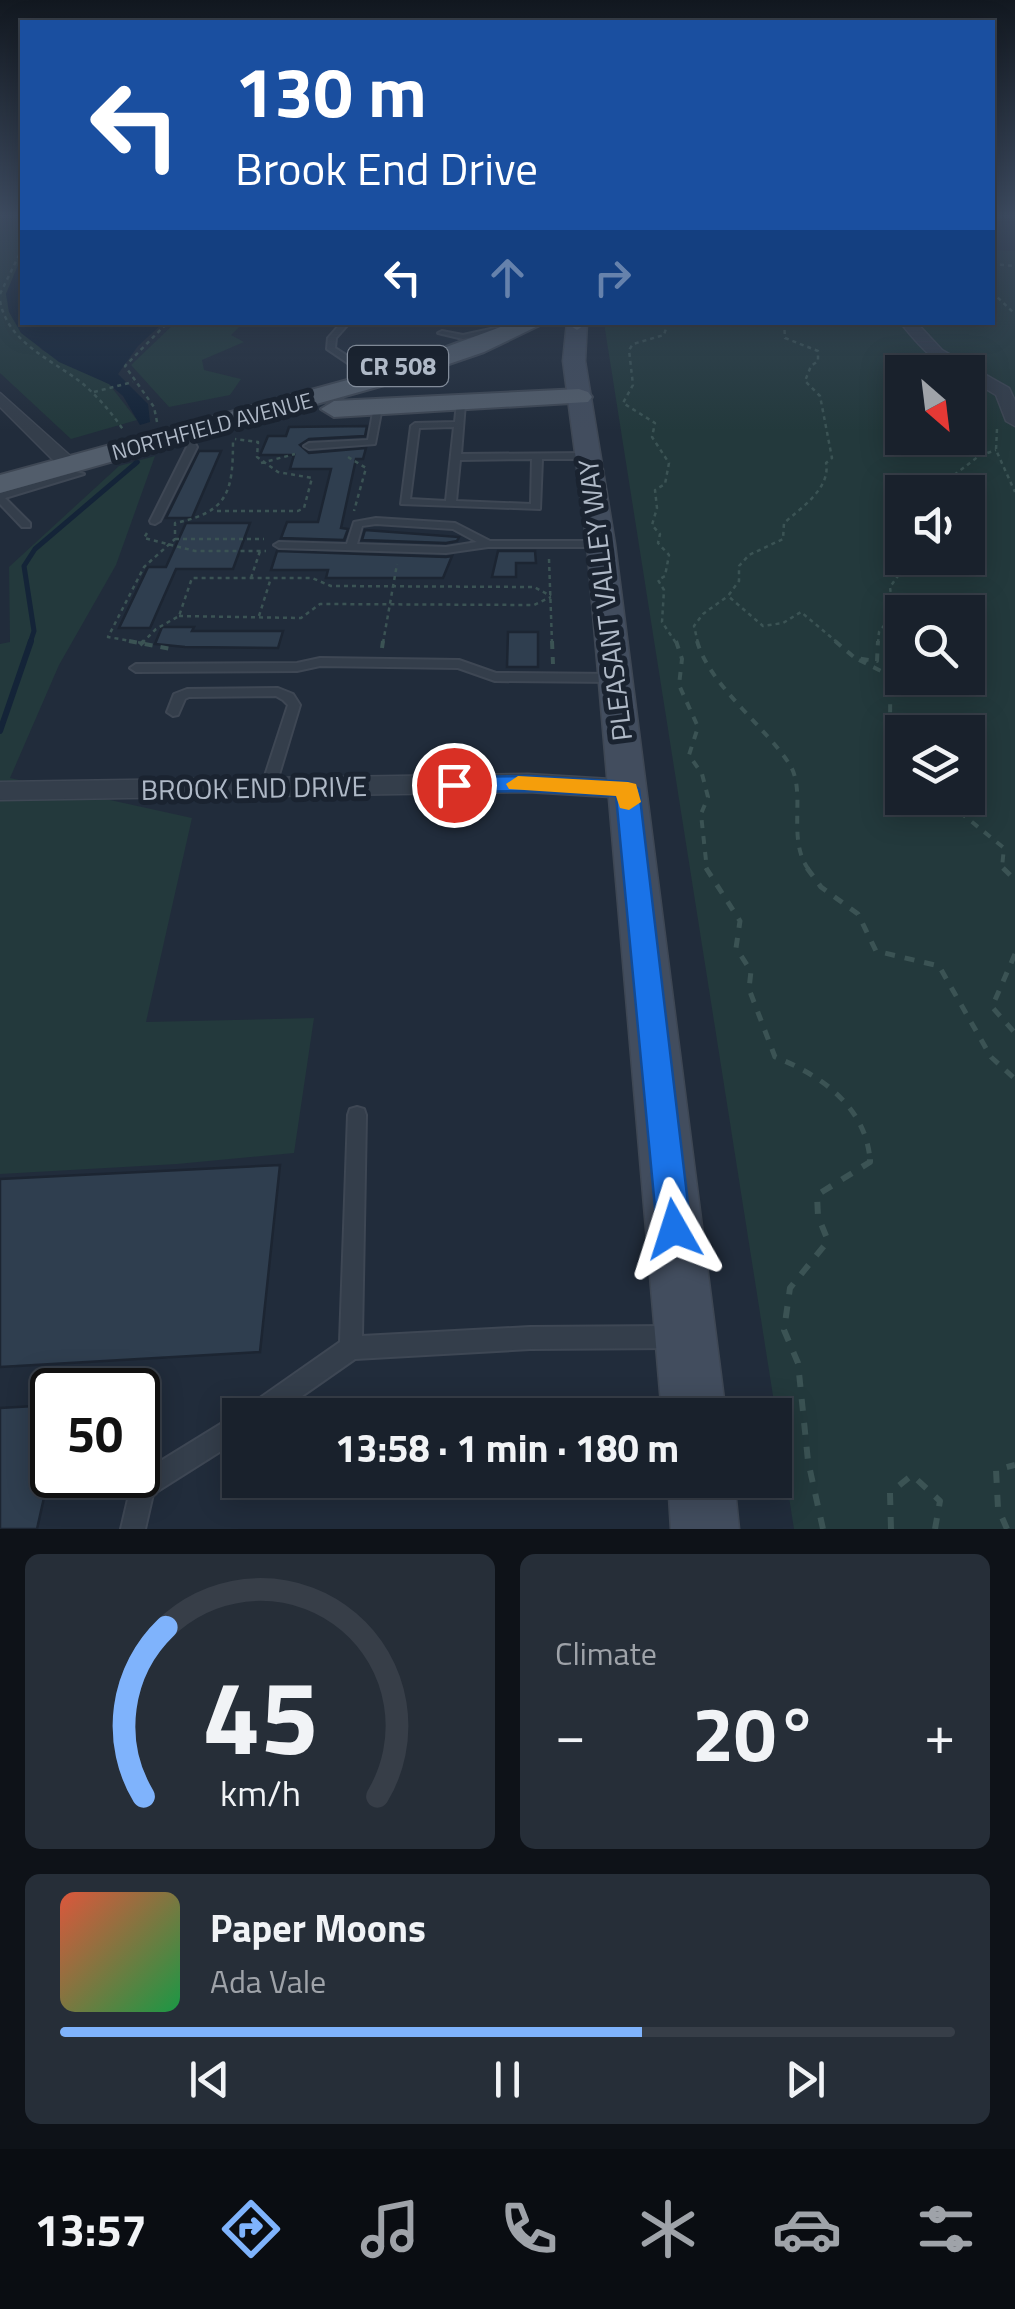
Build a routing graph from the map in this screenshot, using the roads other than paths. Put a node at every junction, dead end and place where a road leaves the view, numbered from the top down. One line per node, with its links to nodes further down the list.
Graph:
1 (343, 325): 8 (lane)
2 (443, 325): 7 (lane)
3 (507, 325): 7 (main road, NORTHFIELD AVENUE / CR 508)
4 (528, 325): 11 (main road, NORTHFIELD AVENUE / CR 508)
5 (577, 325): 9 (main road, PLEASANT VALLEY WAY)
6 (910, 325): 14 (street)
7 (444, 341): 8 (main road, NORTHFIELD AVENUE / CR 508)
8 (370, 374): 11 (main road, NORTHFIELD AVENUE / CR 508)
9 (579, 397): 13 (main road); 20 (main road, PLEASANT VALLEY WAY)
10 (0, 398): 22 (street)
11 (283, 401): 15 (main road, NORTHFIELD AVENUE / CR 508); 22 (main road, NORTHFIELD AVENUE / CR 508)
12 (378, 407): 13 (main road); 15 (main road); 17 (lane)
13 (460, 414): 18 (lane); 25 (lane)
14 (1015, 420)
15 (241, 427): 16 (main road, NORTHFIELD AVENUE / CR 508)
16 (185, 433): 22 (main road, NORTHFIELD AVENUE / CR 508); 26 (lane)
17 (309, 446)
18 (456, 456): 19 (lane); 25 (lane)
19 (537, 456): 20 (lane); 25 (lane)
20 (588, 456): 29 (main road, PLEASANT VALLEY WAY)
21 (0, 470): 22 (main road, NORTHFIELD AVENUE / CR 508)
22 (75, 470): 23 (main road, NORTHFIELD AVENUE / CR 508); 24 (lane)
23 (0, 484)
24 (0, 497): 27 (lane)
25 (451, 504)
26 (155, 521)
27 (26, 525)
28 (488, 544): 29 (lane); 31 (lane); 31 (lane)
29 (601, 544): 33 (main road, PLEASANT VALLEY WAY)
30 (279, 545): 31 (lane)
31 (352, 545)
32 (136, 668): 33 (lane)
33 (616, 678): 36 (main road, PLEASANT VALLEY WAY)
34 (173, 712): 35 (lane)
35 (268, 788): 36 (street, BROOK END DRIVE); 37 (street, BROOK END DRIVE)
36 (628, 789): 39 (main road, PLEASANT VALLEY WAY)
37 (0, 792)
38 (357, 1115): 40 (lane)
39 (686, 1337): 40 (lane); 42 (main road, PLEASANT VALLEY WAY)
40 (351, 1348): 41 (lane)
41 (279, 1398)
42 (692, 1398)
43 (222, 1436): 45 (lane)
44 (702, 1498): 46 (main road)
45 (133, 1529)
46 (705, 1529)

